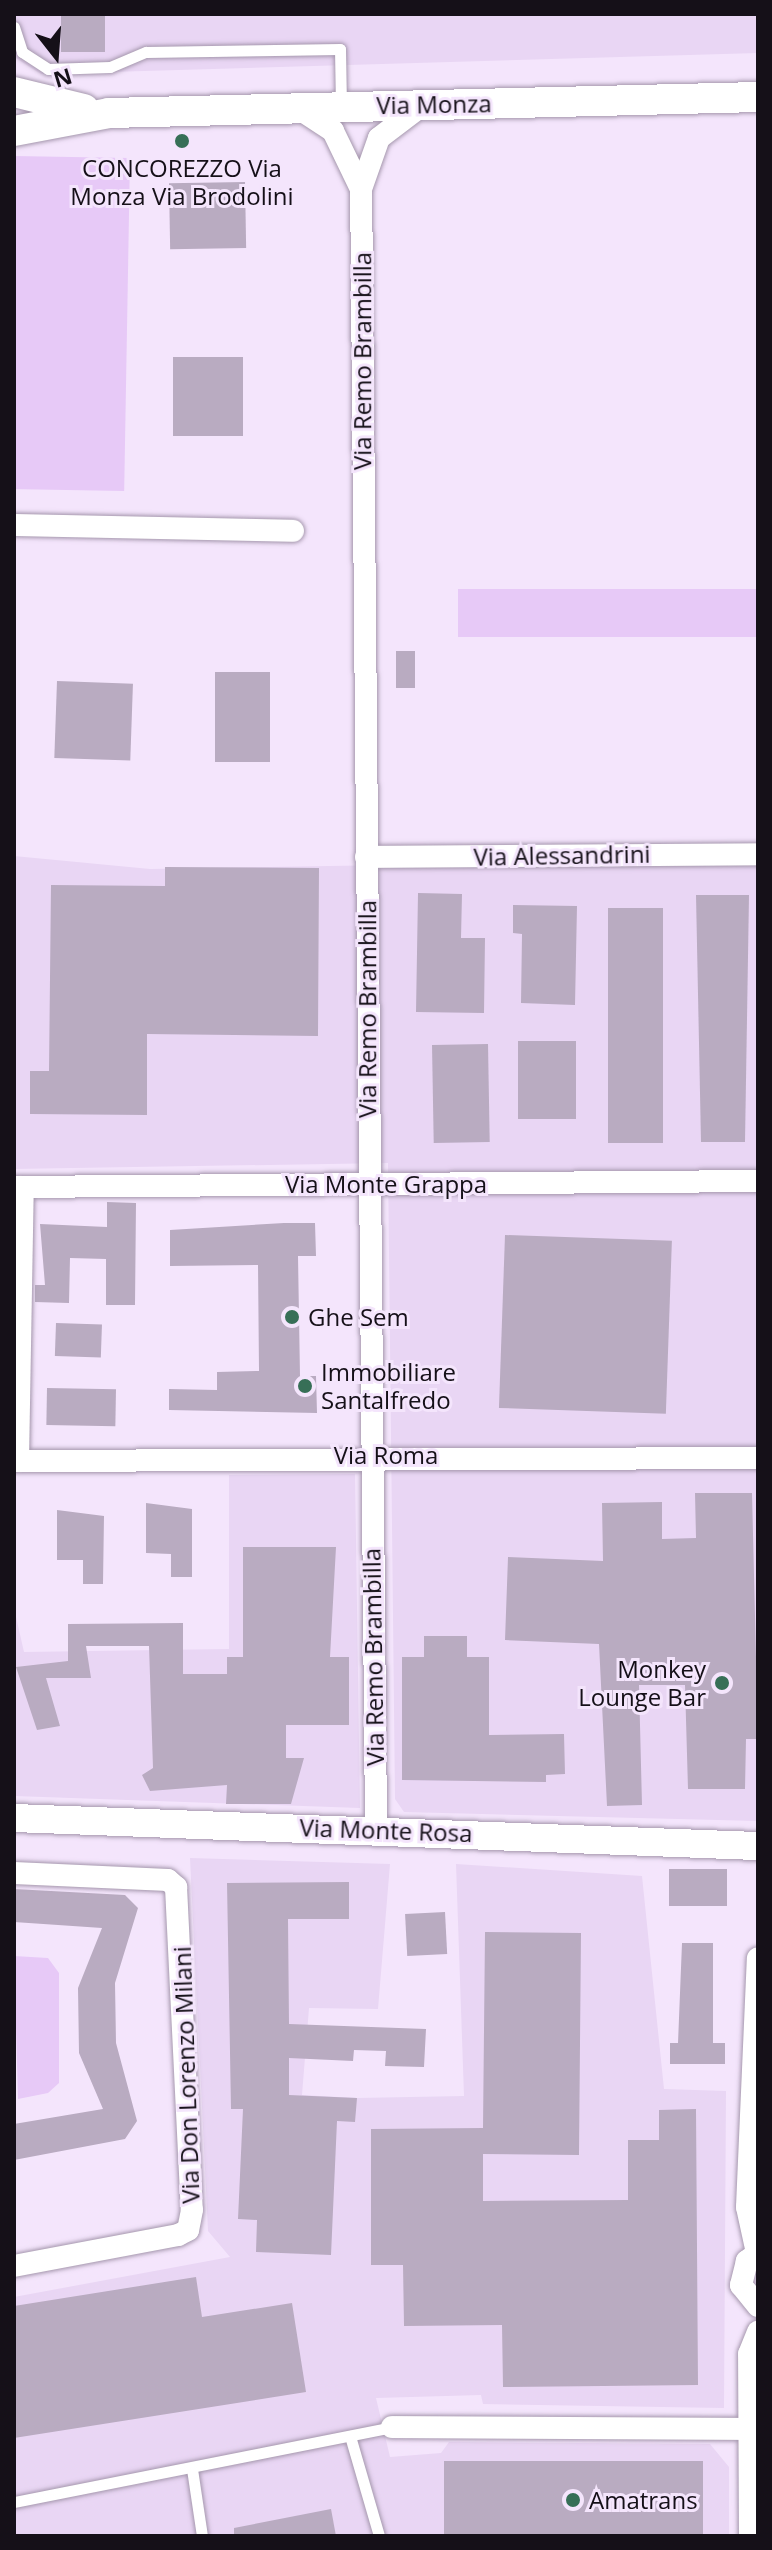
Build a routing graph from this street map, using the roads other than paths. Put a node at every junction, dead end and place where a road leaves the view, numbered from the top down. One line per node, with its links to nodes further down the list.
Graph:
1 (14, 27): 6 (lane)
2 (14, 92): 7 (main road, Via Monza)
3 (758, 97): 4 (main road, Via Monza)
4 (424, 104): 6 (main road, Via Monza); 9 (street, Via Remo Brambilla)
5 (294, 106): 6 (main road, Via Monza); 7 (main road, Via Monza); 9 (street, Via Remo Brambilla)
6 (342, 106)
7 (109, 113): 8 (main road, Via Monza)
8 (14, 131)
9 (361, 189): 13 (street, Via Remo Brambilla)
10 (14, 525): 11 (street)
11 (293, 531)
12 (758, 854): 13 (street, Via Alessandrini)
13 (366, 857): 15 (street, Via Remo Brambilla)
14 (758, 1181): 15 (street, Via Monte Grappa)
15 (369, 1184): 16 (street, Via Monte Grappa); 17 (street, Via Remo Brambilla)
16 (18, 1187): 19 (street)
17 (370, 1454): 18 (street, Via Roma); 19 (street, Via Roma); 21 (street, Via Remo Brambilla)
18 (758, 1458)
19 (16, 1461)
20 (14, 1818): 21 (street, Via Monte Rosa)
21 (376, 1829): 22 (street, Via Monte Rosa)
22 (758, 1846)
23 (14, 1873): 26 (street, Via Don Lorenzo Milani)
24 (757, 1961): 25 (street)
25 (757, 2253): 27 (street)
26 (14, 2266)
27 (758, 2306)
28 (758, 2332): 30 (street)
29 (392, 2427): 30 (street); 31 (lane)
30 (748, 2429): 36 (street)
31 (350, 2436): 32 (lane); 35 (lane)
32 (192, 2469): 33 (lane); 34 (lane)
33 (14, 2502)
34 (202, 2536)
35 (379, 2536)
36 (750, 2536)

